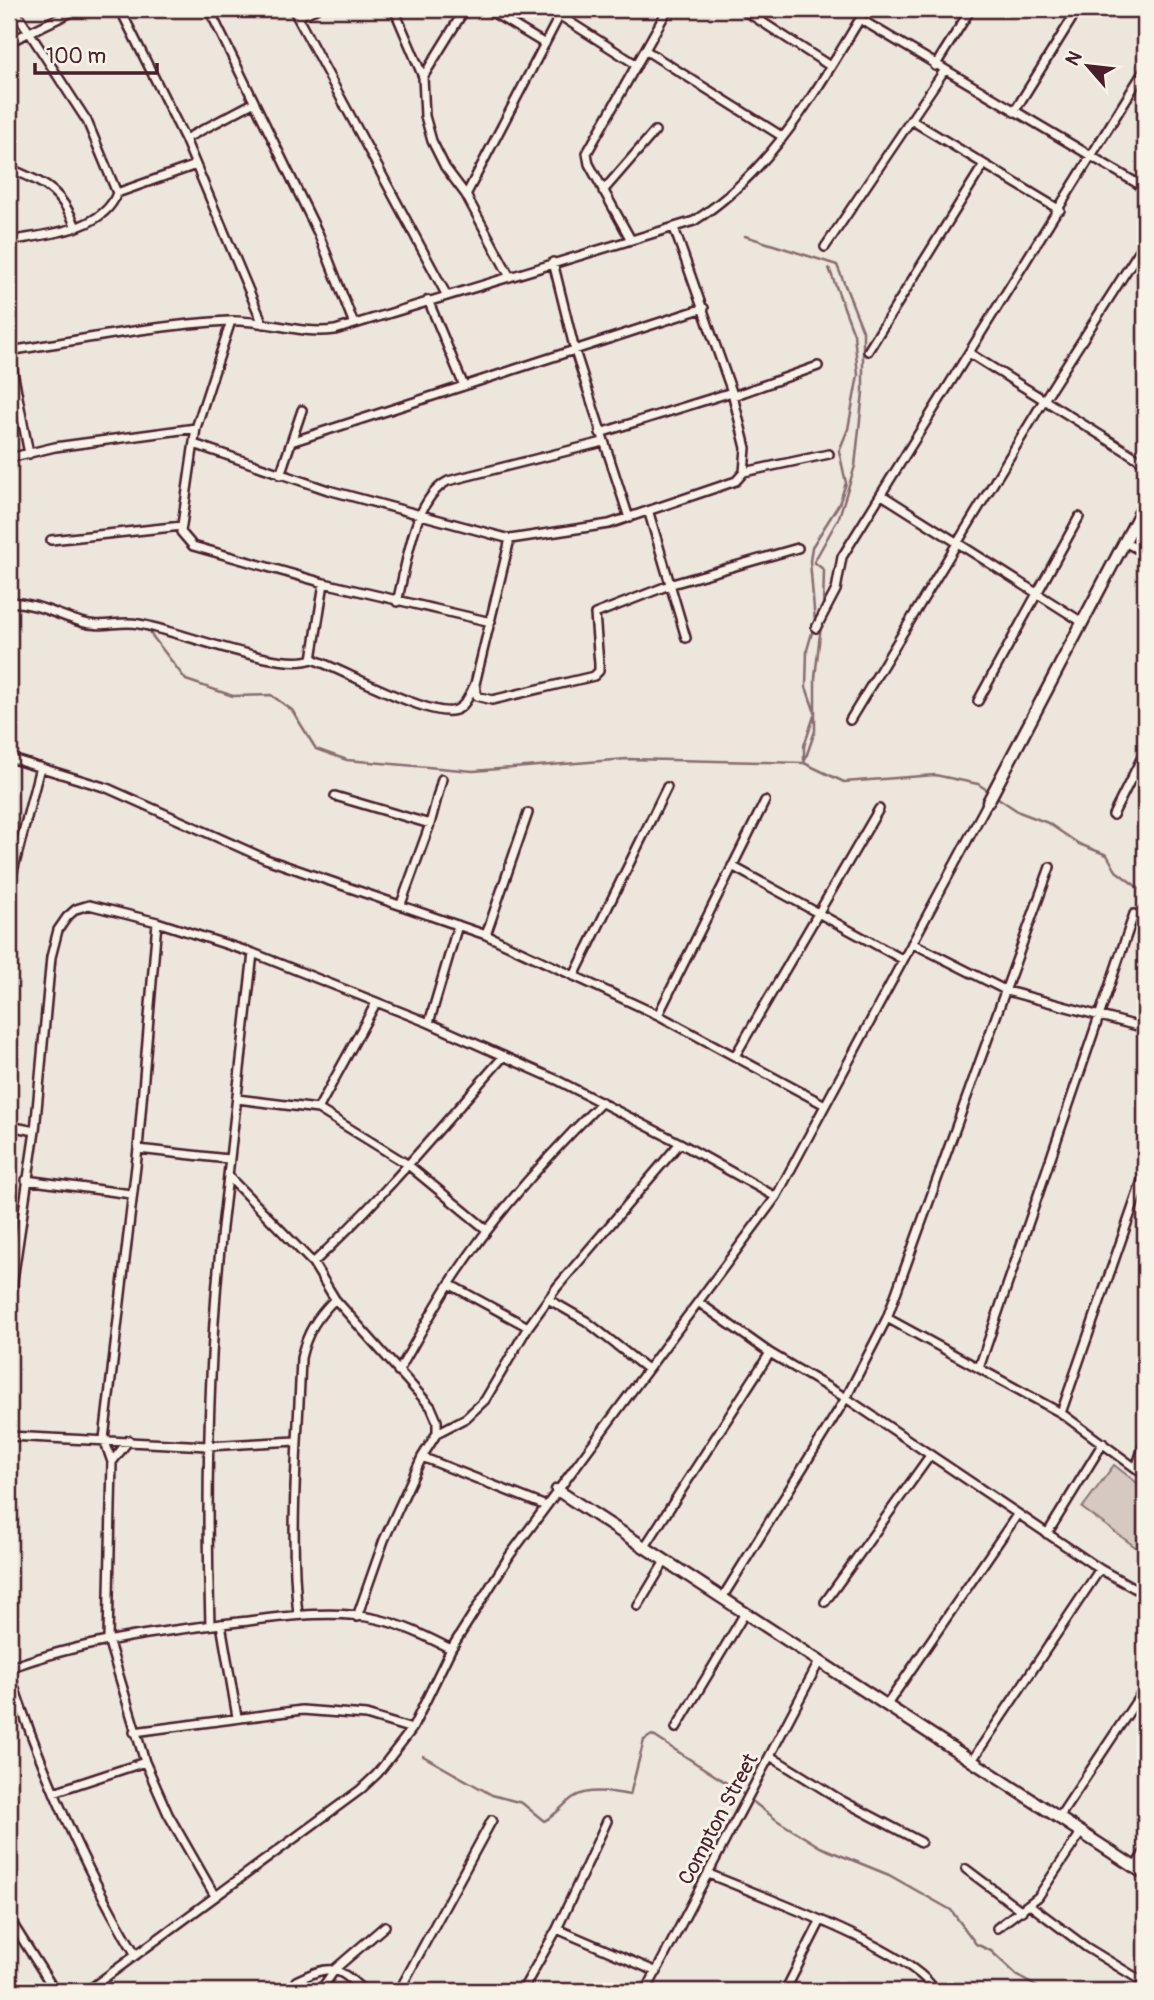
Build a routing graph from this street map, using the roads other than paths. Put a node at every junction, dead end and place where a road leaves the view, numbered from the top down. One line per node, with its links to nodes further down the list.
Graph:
1 (14, 9): 18 (street)
2 (78, 9): 18 (street)
3 (120, 9): 33 (street)
4 (209, 9): 28 (street)
5 (293, 9): 16 (street)
6 (316, 9): 16 (street)
7 (394, 9): 27 (street)
8 (465, 9): 27 (street)
9 (486, 9): 20 (street)
10 (668, 9): 21 (street)
11 (742, 9): 23 (street)
12 (866, 9): 17 (street)
13 (971, 9): 24 (street)
14 (1078, 9): 29 (street)
15 (561, 12): 20 (street); 22 (street)
16 (297, 17): 51 (street)
17 (860, 19): 23 (street); 24 (street)
18 (30, 31): 19 (street); 40 (street)
19 (9, 42)
20 (545, 44): 41 (street)
21 (645, 50): 22 (street); 32 (street)
22 (637, 65): 39 (street)
23 (830, 66): 32 (street)
24 (935, 66): 26 (street)
25 (1145, 69): 34 (street)
26 (944, 71): 29 (street); 30 (street)
27 (424, 77): 41 (street)
28 (253, 103): 33 (street); 56 (street)
29 (1014, 112): 34 (street)
30 (911, 120): 35 (street); 48 (street)
31 (655, 131): 39 (street)
32 (783, 137): 44 (street)
33 (185, 139): 36 (street)
34 (1092, 157): 38 (street); 42 (street)
35 (984, 164): 42 (street); 58 (street)
36 (197, 165): 40 (street); 55 (street)
37 (9, 168): 43 (street)
38 (1145, 188)
39 (603, 191): 45 (street)
40 (117, 193): 43 (street)
41 (466, 195): 50 (street)
42 (1060, 210): 59 (street)
43 (76, 227): 46 (street)
44 (674, 229): 45 (street); 53 (street)
45 (631, 240): 49 (street)
46 (9, 241)
47 (1145, 242): 63 (street)
48 (825, 247)
49 (553, 262): 50 (street); 57 (street)
50 (510, 277): 51 (street)
51 (446, 294): 52 (street)
52 (428, 300): 56 (street); 61 (street)
53 (704, 308): 57 (street); 62 (street)
54 (231, 321): 55 (street); 65 (street); 70 (street)
55 (263, 324): 56 (street)
56 (354, 324)
57 (575, 351): 61 (street); 66 (street)
58 (868, 351)
59 (969, 353): 63 (street); 76 (street)
60 (818, 366): 62 (street)
61 (464, 386): 67 (street)
62 (732, 394): 66 (street); 74 (street)
63 (1044, 400): 73 (street); 85 (street)
64 (302, 410): 67 (street)
65 (196, 428): 69 (street); 70 (street)
66 (600, 433): 68 (street)
67 (294, 441): 75 (street)
68 (603, 442): 79 (street); 81 (street)
69 (194, 444): 75 (street); 82 (street)
70 (29, 454): 72 (street)
71 (829, 454): 74 (street)
72 (9, 458)
73 (1145, 463)
74 (744, 472): 78 (street)
75 (280, 475): 79 (street)
76 (882, 495): 85 (street); 96 (street)
77 (1145, 503): 86 (street)
78 (649, 513): 81 (street); 90 (street)
79 (420, 515): 84 (street); 92 (street)
80 (1079, 517): 91 (street)
81 (629, 518): 84 (street)
82 (182, 526): 83 (street); 89 (street)
83 (51, 540)
84 (510, 540): 94 (street)
85 (956, 541): 91 (street); 101 (street)
86 (1124, 542): 88 (street); 95 (street)
87 (798, 548): 90 (street)
88 (1145, 553)
89 (324, 583): 92 (street); 98 (street)
90 (672, 584): 97 (street); 99 (street)
91 (1035, 592): 95 (street); 100 (street)
92 (397, 601): 94 (street)
93 (9, 602): 98 (street)
94 (491, 622): 99 (street)
95 (1082, 622): 109 (street)
96 (816, 628)
97 (686, 638)
98 (312, 659): 99 (street)
99 (475, 684)
100 (978, 701)
101 (849, 720)
102 (1145, 751): 112 (street)
103 (9, 758): 104 (street)
104 (40, 767): 116 (street); 117 (street)
105 (442, 779): 113 (street)
106 (667, 787): 126 (street)
107 (335, 796): 113 (street)
108 (765, 801): 114 (street)
109 (988, 802): 123 (street)
110 (879, 809): 118 (street)
111 (528, 813): 122 (street)
112 (1113, 815)
113 (430, 824): 117 (street)
114 (732, 866): 118 (street); 130 (street)
115 (1050, 867): 127 (street)
116 (9, 887)
117 (401, 904): 121 (street)
118 (821, 914): 125 (street); 134 (street)
119 (1134, 914): 129 (street)
120 (157, 922): 124 (street); 140 (street); 142 (street)
121 (458, 925): 122 (street); 131 (street)
122 (485, 936): 126 (street)
123 (912, 943): 125 (street); 127 (street)
124 (253, 953): 128 (street); 135 (street)
125 (902, 959): 137 (street)
126 (574, 976): 130 (street)
127 (1007, 991): 129 (street); 158 (street)
128 (376, 1003): 131 (street); 138 (street)
129 (1099, 1014): 132 (street); 162 (street)
130 (658, 1015): 134 (street)
131 (429, 1023): 133 (street)
132 (1145, 1028)
133 (504, 1056): 136 (street); 144 (street)
134 (735, 1056): 137 (street)
135 (237, 1099): 138 (street); 143 (street)
136 (602, 1102): 141 (street); 150 (street)
137 (825, 1105): 149 (street)
138 (318, 1109): 144 (street)
139 (9, 1126): 140 (street)
140 (35, 1131): 147 (street)
141 (680, 1143): 149 (street); 155 (street)
142 (138, 1149): 143 (street); 148 (street)
143 (228, 1159): 146 (street)
144 (407, 1164): 150 (street); 152 (street)
145 (1145, 1172): 165 (street)
146 (228, 1176): 152 (street); 173 (street)
147 (26, 1180): 148 (street); 151 (street)
148 (131, 1194): 168 (street)
149 (776, 1197): 156 (street)
150 (487, 1230): 153 (street)
151 (12, 1252): 157 (street)
152 (313, 1263): 154 (street)
153 (449, 1284): 159 (street); 163 (street)
154 (335, 1298): 163 (street); 170 (street)
155 (548, 1299): 159 (street); 161 (street)
156 (698, 1302): 160 (street); 161 (street)
157 (9, 1307)
158 (887, 1318): 162 (street); 164 (street)
159 (528, 1327): 166 (street)
160 (770, 1353): 164 (street); 183 (street)
161 (647, 1368): 179 (street)
162 (979, 1368): 165 (street)
163 (398, 1372): 166 (street)
164 (846, 1398): 175 (street); 187 (street)
165 (1061, 1412): 172 (street)
166 (437, 1433): 174 (street)
167 (9, 1436): 168 (street)
168 (104, 1439): 169 (street); 176 (street)
169 (129, 1440): 173 (street); 176 (street)
170 (296, 1441): 173 (street); 191 (street)
171 (1145, 1441): 177 (street)
172 (1102, 1443): 177 (street); 182 (street)
173 (208, 1446): 194 (street)
174 (422, 1457): 180 (street); 192 (street)
175 (929, 1457): 181 (street); 188 (street)
176 (112, 1462): 195 (street)
177 (1136, 1468): 178 (street)
178 (1145, 1475)
179 (558, 1490): 180 (street); 183 (street)
180 (546, 1506): 196 (street)
181 (1017, 1515): 182 (street); 200 (street)
182 (1047, 1534): 185 (street)
183 (644, 1548): 184 (street)
184 (665, 1561): 187 (street); 189 (street)
185 (1100, 1569): 186 (street); 207 (street)
186 (1145, 1594)
187 (722, 1598): 190 (street)
188 (825, 1602)
189 (638, 1606)
190 (745, 1613): 197 (street); 202 (street)
191 (298, 1615): 192 (street); 193 (street)
192 (357, 1617): 196 (street)
193 (221, 1624): 194 (street); 201 (street)
194 (210, 1625): 195 (street)
195 (108, 1639): 198 (street); 204 (street)
196 (451, 1649): 203 (street)
197 (819, 1662): 200 (street); 205 (street, Compton Street)
198 (9, 1670): 208 (street)
199 (1145, 1688): 209 (street)
200 (886, 1706): 207 (street)
201 (237, 1717): 203 (street); 204 (street)
202 (676, 1728)
203 (412, 1729): 219 (street)
204 (134, 1732): 206 (street)
205 (770, 1756): 213 (street); 217 (street, Compton Street)
206 (145, 1762): 208 (street); 219 (street)
207 (971, 1762): 209 (street)
208 (54, 1792): 227 (street)
209 (1058, 1819): 212 (street)
210 (492, 1821): 238 (street)
211 (607, 1821): 226 (street)
212 (1080, 1834): 215 (street); 220 (street)
213 (921, 1842)
214 (1145, 1851): 215 (street)
215 (1135, 1867): 218 (street)
216 (966, 1869): 221 (street)
217 (709, 1874): 223 (street); 229 (street, Compton Street)
218 (1145, 1874)
219 (215, 1896): 227 (street)
220 (1030, 1905): 221 (street); 232 (street)
221 (1022, 1911): 225 (street)
222 (9, 1918): 233 (street)
223 (820, 1922): 241 (street); 242 (street)
224 (385, 1926): 228 (street)
225 (997, 1928)
226 (557, 1929): 229 (street); 239 (street)
227 (136, 1955): 231 (street)
228 (336, 1968): 230 (street); 236 (street); 237 (street)
229 (657, 1972): 240 (street, Compton Street)
230 (296, 1980)
231 (100, 1982): 234 (street); 235 (street)
232 (1145, 1983)
233 (55, 1991)
234 (87, 1991)
235 (106, 1991)
236 (320, 1991)
237 (364, 1991)
238 (399, 1991)
239 (522, 1991)
240 (646, 1991)
241 (786, 1991)
242 (930, 1991)

